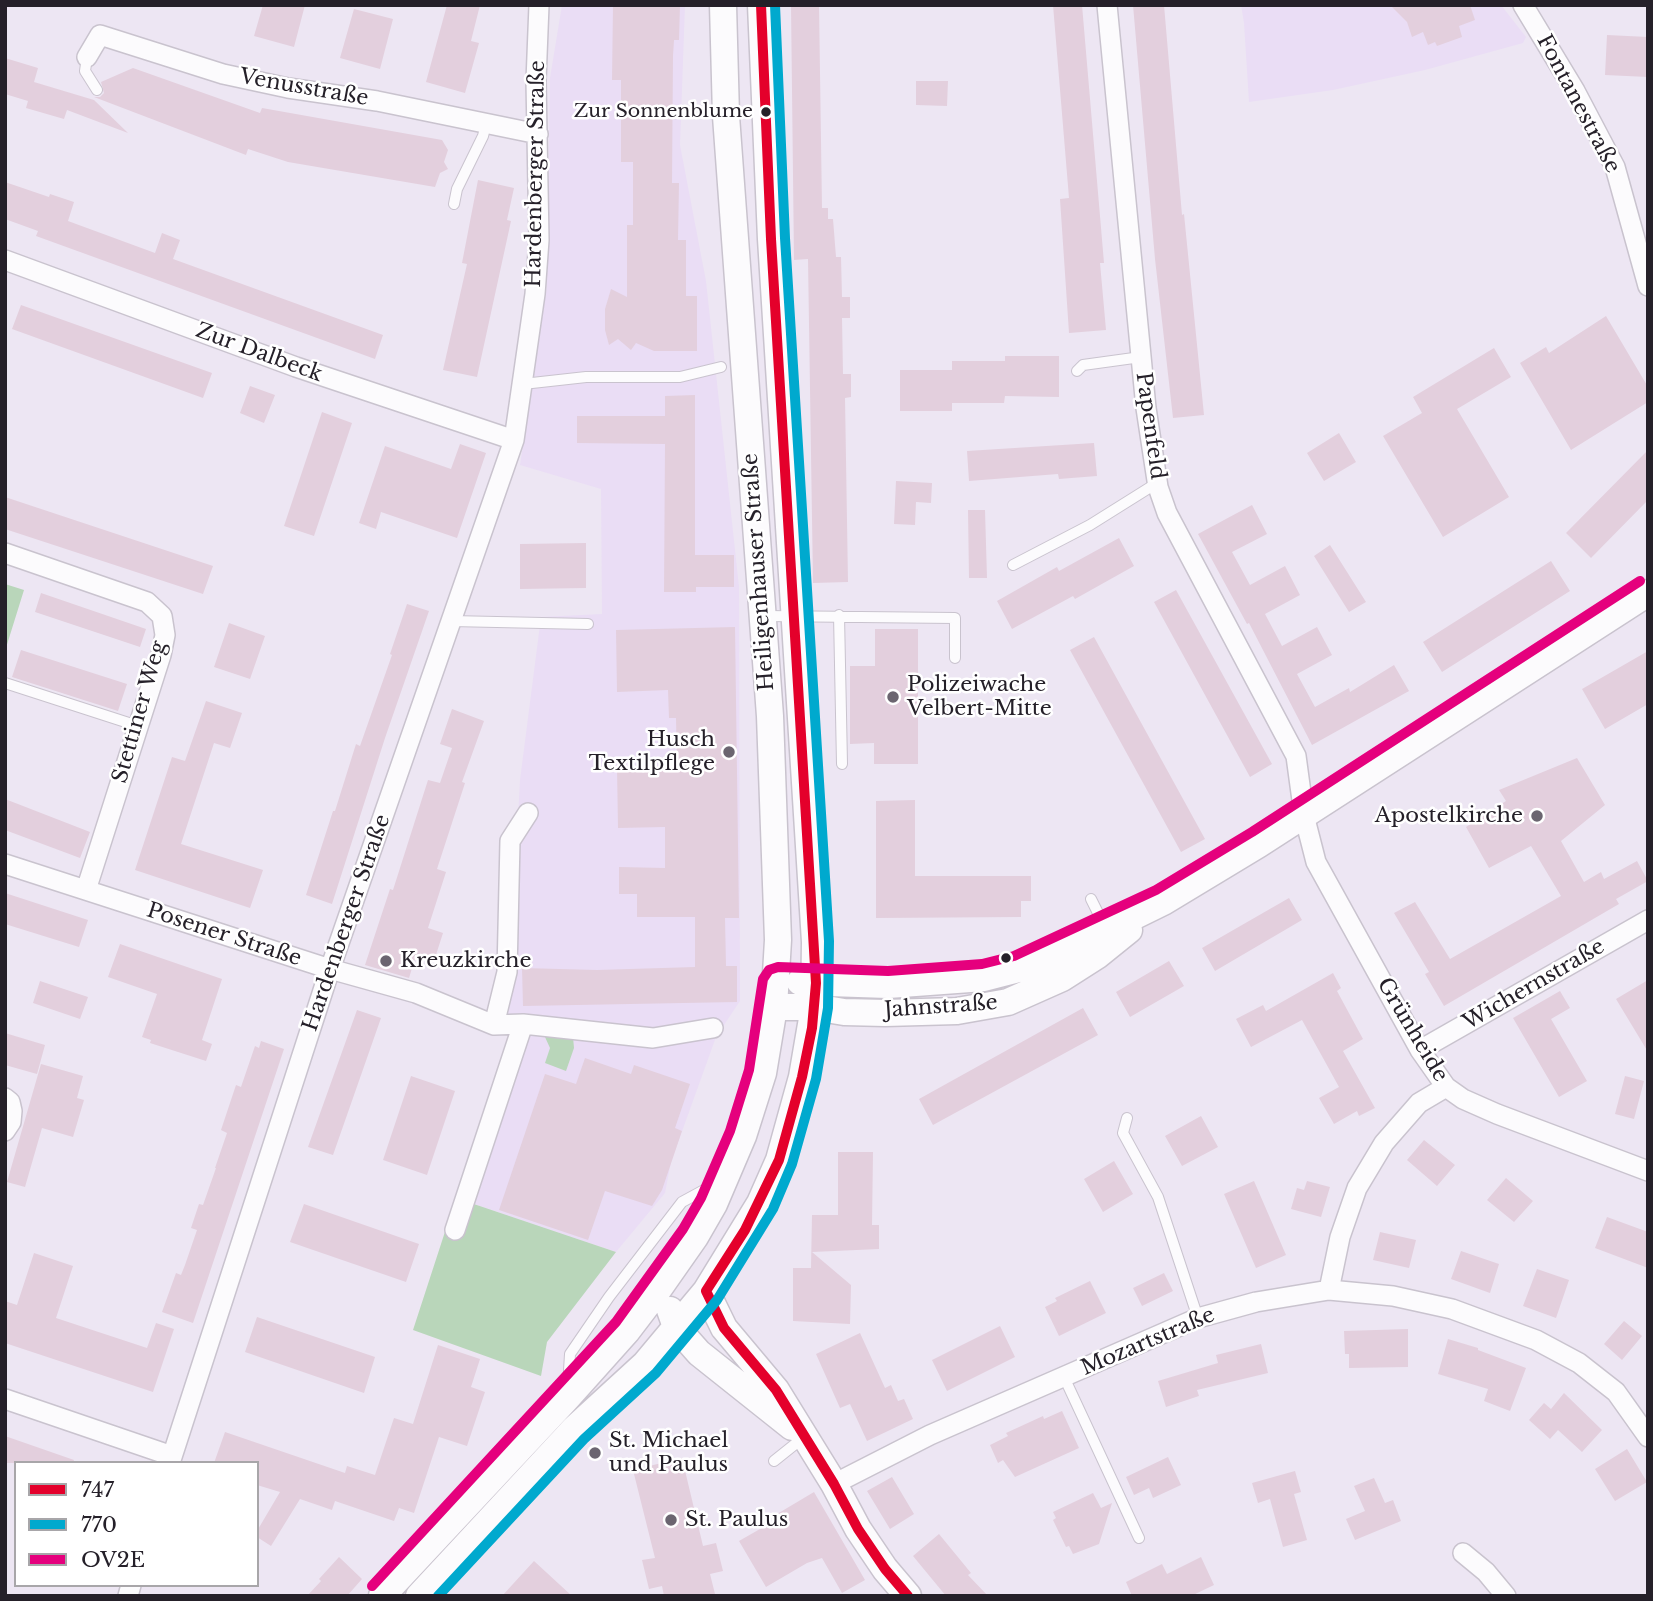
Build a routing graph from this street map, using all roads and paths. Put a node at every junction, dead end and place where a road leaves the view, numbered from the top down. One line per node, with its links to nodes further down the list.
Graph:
1 (539, 5): 9 (street, Hardenberger Straße)
2 (723, 5): 23 (main road, Heiligenhauser Straße)
3 (761, 5): 24 (main road, Heiligenhauser Straße)
4 (1107, 5): 13 (street, Papenfeld)
5 (1523, 5): 12 (street, Fontanestraße)
6 (86, 57): 7 (lane); 8 (street, Venusstraße)
7 (97, 90)
8 (486, 124): 9 (street, Venusstraße); 10 (lane)
9 (538, 134): 16 (street, Hardenberger Straße)
10 (454, 204)
11 (5, 260): 17 (street, Zur Dalbeck)
12 (1648, 286)
13 (1141, 357): 15 (lane); 18 (street, Papenfeld)
14 (721, 367): 16 (lane)
15 (1077, 371)
16 (523, 384): 17 (street, Hardenberger Straße)
17 (514, 440): 25 (street, Hardenberger Straße)
18 (1157, 483): 20 (lane); 32 (street, Papenfeld)
19 (5, 553): 29 (street, Stettiner Weg)
20 (1013, 565)
21 (1648, 593): 32 (main road, Jahnstraße)
22 (839, 615): 24 (lane); 27 (lane); 30 (lane)
23 (763, 616): 24 (lane); 40 (main road, Heiligenhauser Straße)
24 (794, 616): 41 (main road, Heiligenhauser Straße)
25 (452, 621): 26 (lane); 39 (street, Hardenberger Straße)
26 (588, 624)
27 (955, 658)
28 (5, 683): 29 (lane)
29 (138, 726): 34 (street, Stettiner Weg)
30 (842, 764)
31 (528, 813): 44 (street)
32 (1304, 815): 36 (main road, Jahnstraße); 46 (street, Grünheide)
33 (5, 864): 34 (street, Posener Straße)
34 (86, 890): 39 (street, Posener Straße)
35 (1091, 899): 38 (lane)
36 (1163, 902): 38 (main road, Jahnstraße); 41 (main road, Jahnstraße)
37 (1648, 920): 46 (street, Wichernstraße)
38 (1102, 932): 41 (main road, Jahnstraße)
39 (330, 969): 44 (street, Posener Straße); 64 (street, Hardenberger Straße)
40 (777, 981): 41 (main road); 42 (main road, Heiligenhauser Straße)
41 (815, 995): 42 (main road); 56 (main road, Heiligenhauser Straße)
42 (774, 1007): 52 (main road, Heiligenhauser Straße)
43 (523, 1024): 44 (street, Posener Straße); 45 (street, Posener Straße); 53 (street)
44 (494, 1025)
45 (713, 1028)
46 (1420, 1050): 47 (street, Grünheide)
47 (1446, 1087): 51 (street, Grünheide); 55 (street)
48 (5, 1098): 50 (street)
49 (1127, 1118): 57 (lane)
50 (5, 1131)
51 (1648, 1171)
52 (725, 1178): 54 (main road, Heiligenhauser Straße); 60 (lane)
53 (455, 1230)
54 (664, 1281): 58 (main road); 60 (main road, Heiligenhauser Straße)
55 (1329, 1290): 57 (street, Mozartstraße); 63 (street, Mozartstraße)
56 (706, 1291): 58 (main road, Heiligenhauser Straße); 62 (main road)
57 (1198, 1318): 59 (street, Mozartstraße)
58 (676, 1327): 62 (main road); 70 (main road, Heiligenhauser Straße)
59 (1064, 1377): 66 (street, Mozartstraße); 67 (lane)
60 (567, 1398): 69 (main road, Heiligenhauser Straße)
61 (5, 1399): 64 (street)
62 (805, 1436): 65 (lane); 66 (main road)
63 (1648, 1437)
64 (171, 1460)
65 (774, 1461)
66 (834, 1484): 71 (main road)
67 (1139, 1538)
68 (1463, 1553): 72 (street)
69 (382, 1596)
70 (419, 1596)
71 (908, 1596)
72 (1506, 1596)

